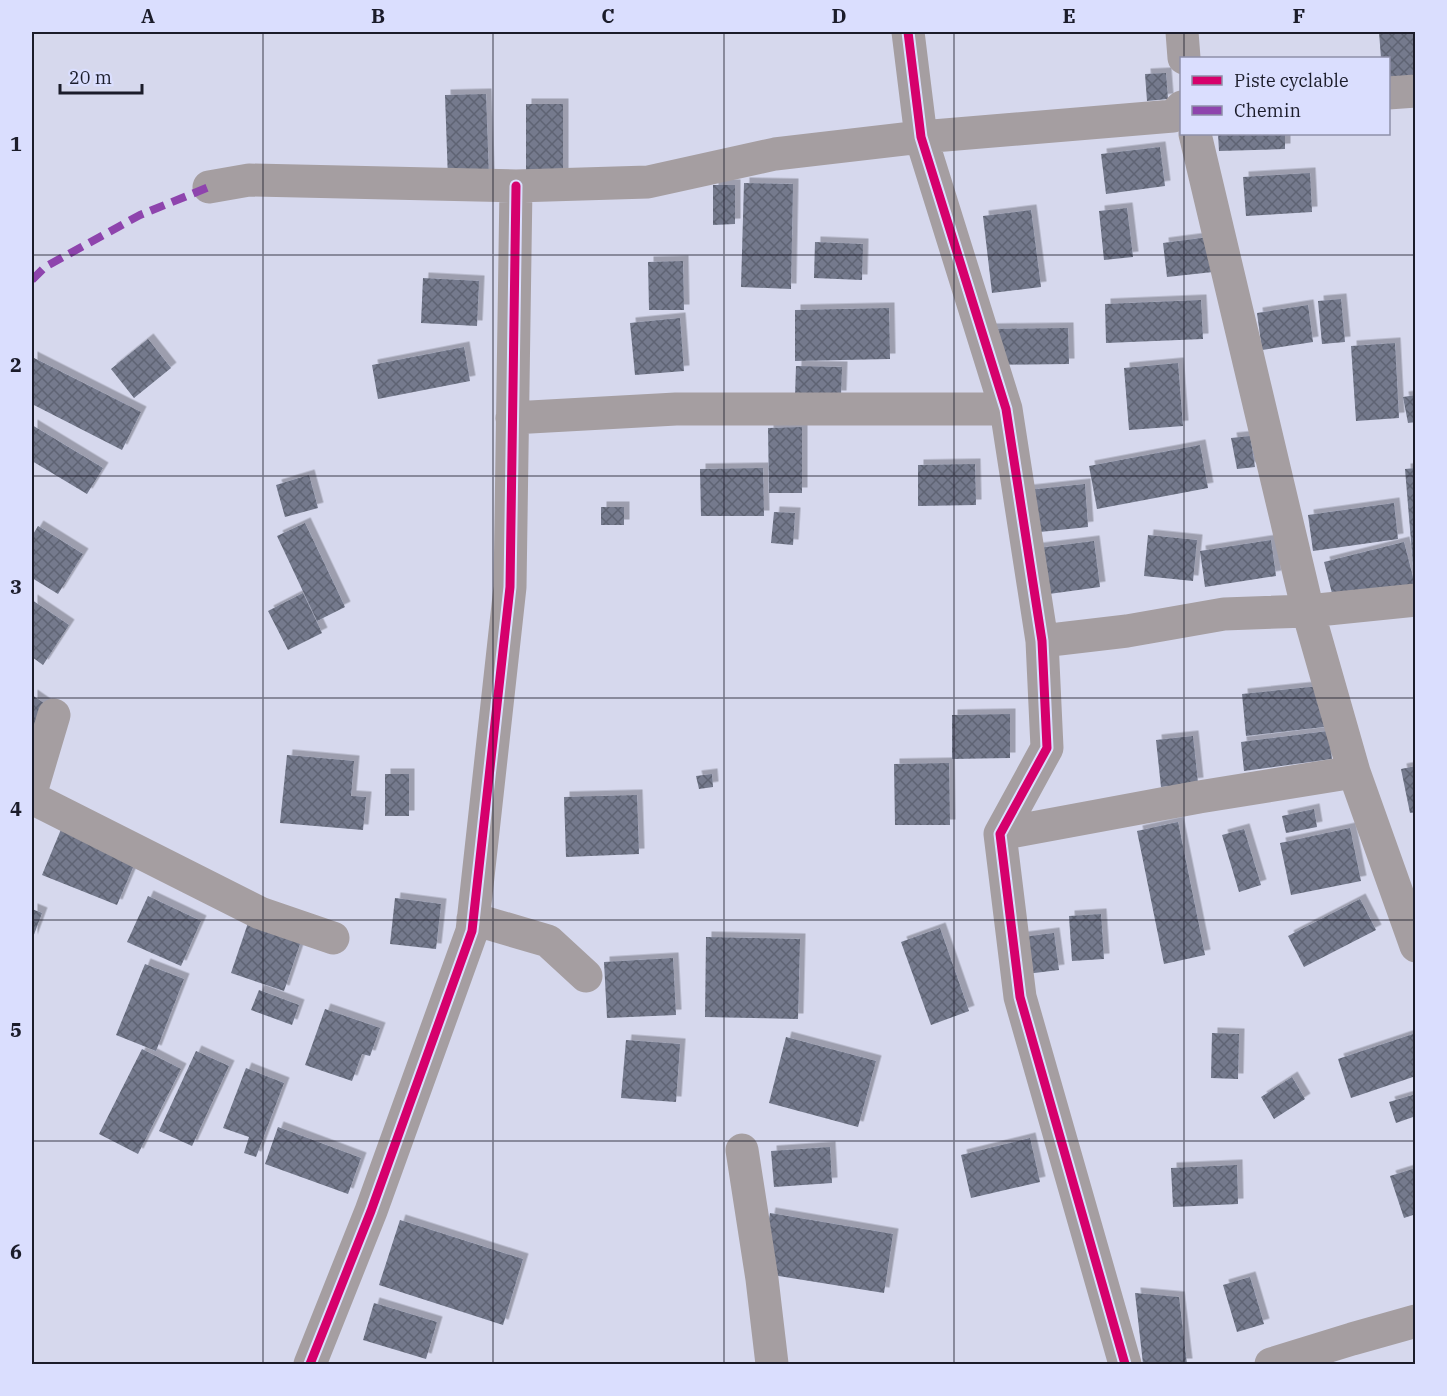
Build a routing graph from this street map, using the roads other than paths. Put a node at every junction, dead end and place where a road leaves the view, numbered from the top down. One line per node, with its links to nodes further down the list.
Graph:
1 (908, 32): 8 (street)
2 (1182, 32): 3 (street)
3 (1184, 57)
4 (1416, 91): 5 (street)
5 (1390, 93)
6 (1180, 109): 8 (street)
7 (1195, 135): 14 (street)
8 (921, 137): 9 (street); 11 (street)
9 (516, 186): 10 (street); 12 (street)
10 (209, 187)
11 (1006, 409): 12 (street); 15 (street)
12 (512, 418): 21 (street)
13 (1416, 600): 14 (street)
14 (1308, 611): 15 (street); 17 (street)
15 (1042, 641): 20 (street)
16 (54, 715): 18 (street)
17 (1354, 772): 20 (street); 23 (street)
18 (32, 789)
19 (32, 798): 22 (street)
20 (1000, 834): 29 (street)
21 (473, 919): 24 (street); 27 (street)
22 (333, 938)
23 (1416, 945)
24 (586, 976)
25 (742, 1150): 28 (street)
26 (1416, 1321): 30 (street)
27 (310, 1365)
28 (772, 1365)
29 (1125, 1365)
30 (1271, 1365)

